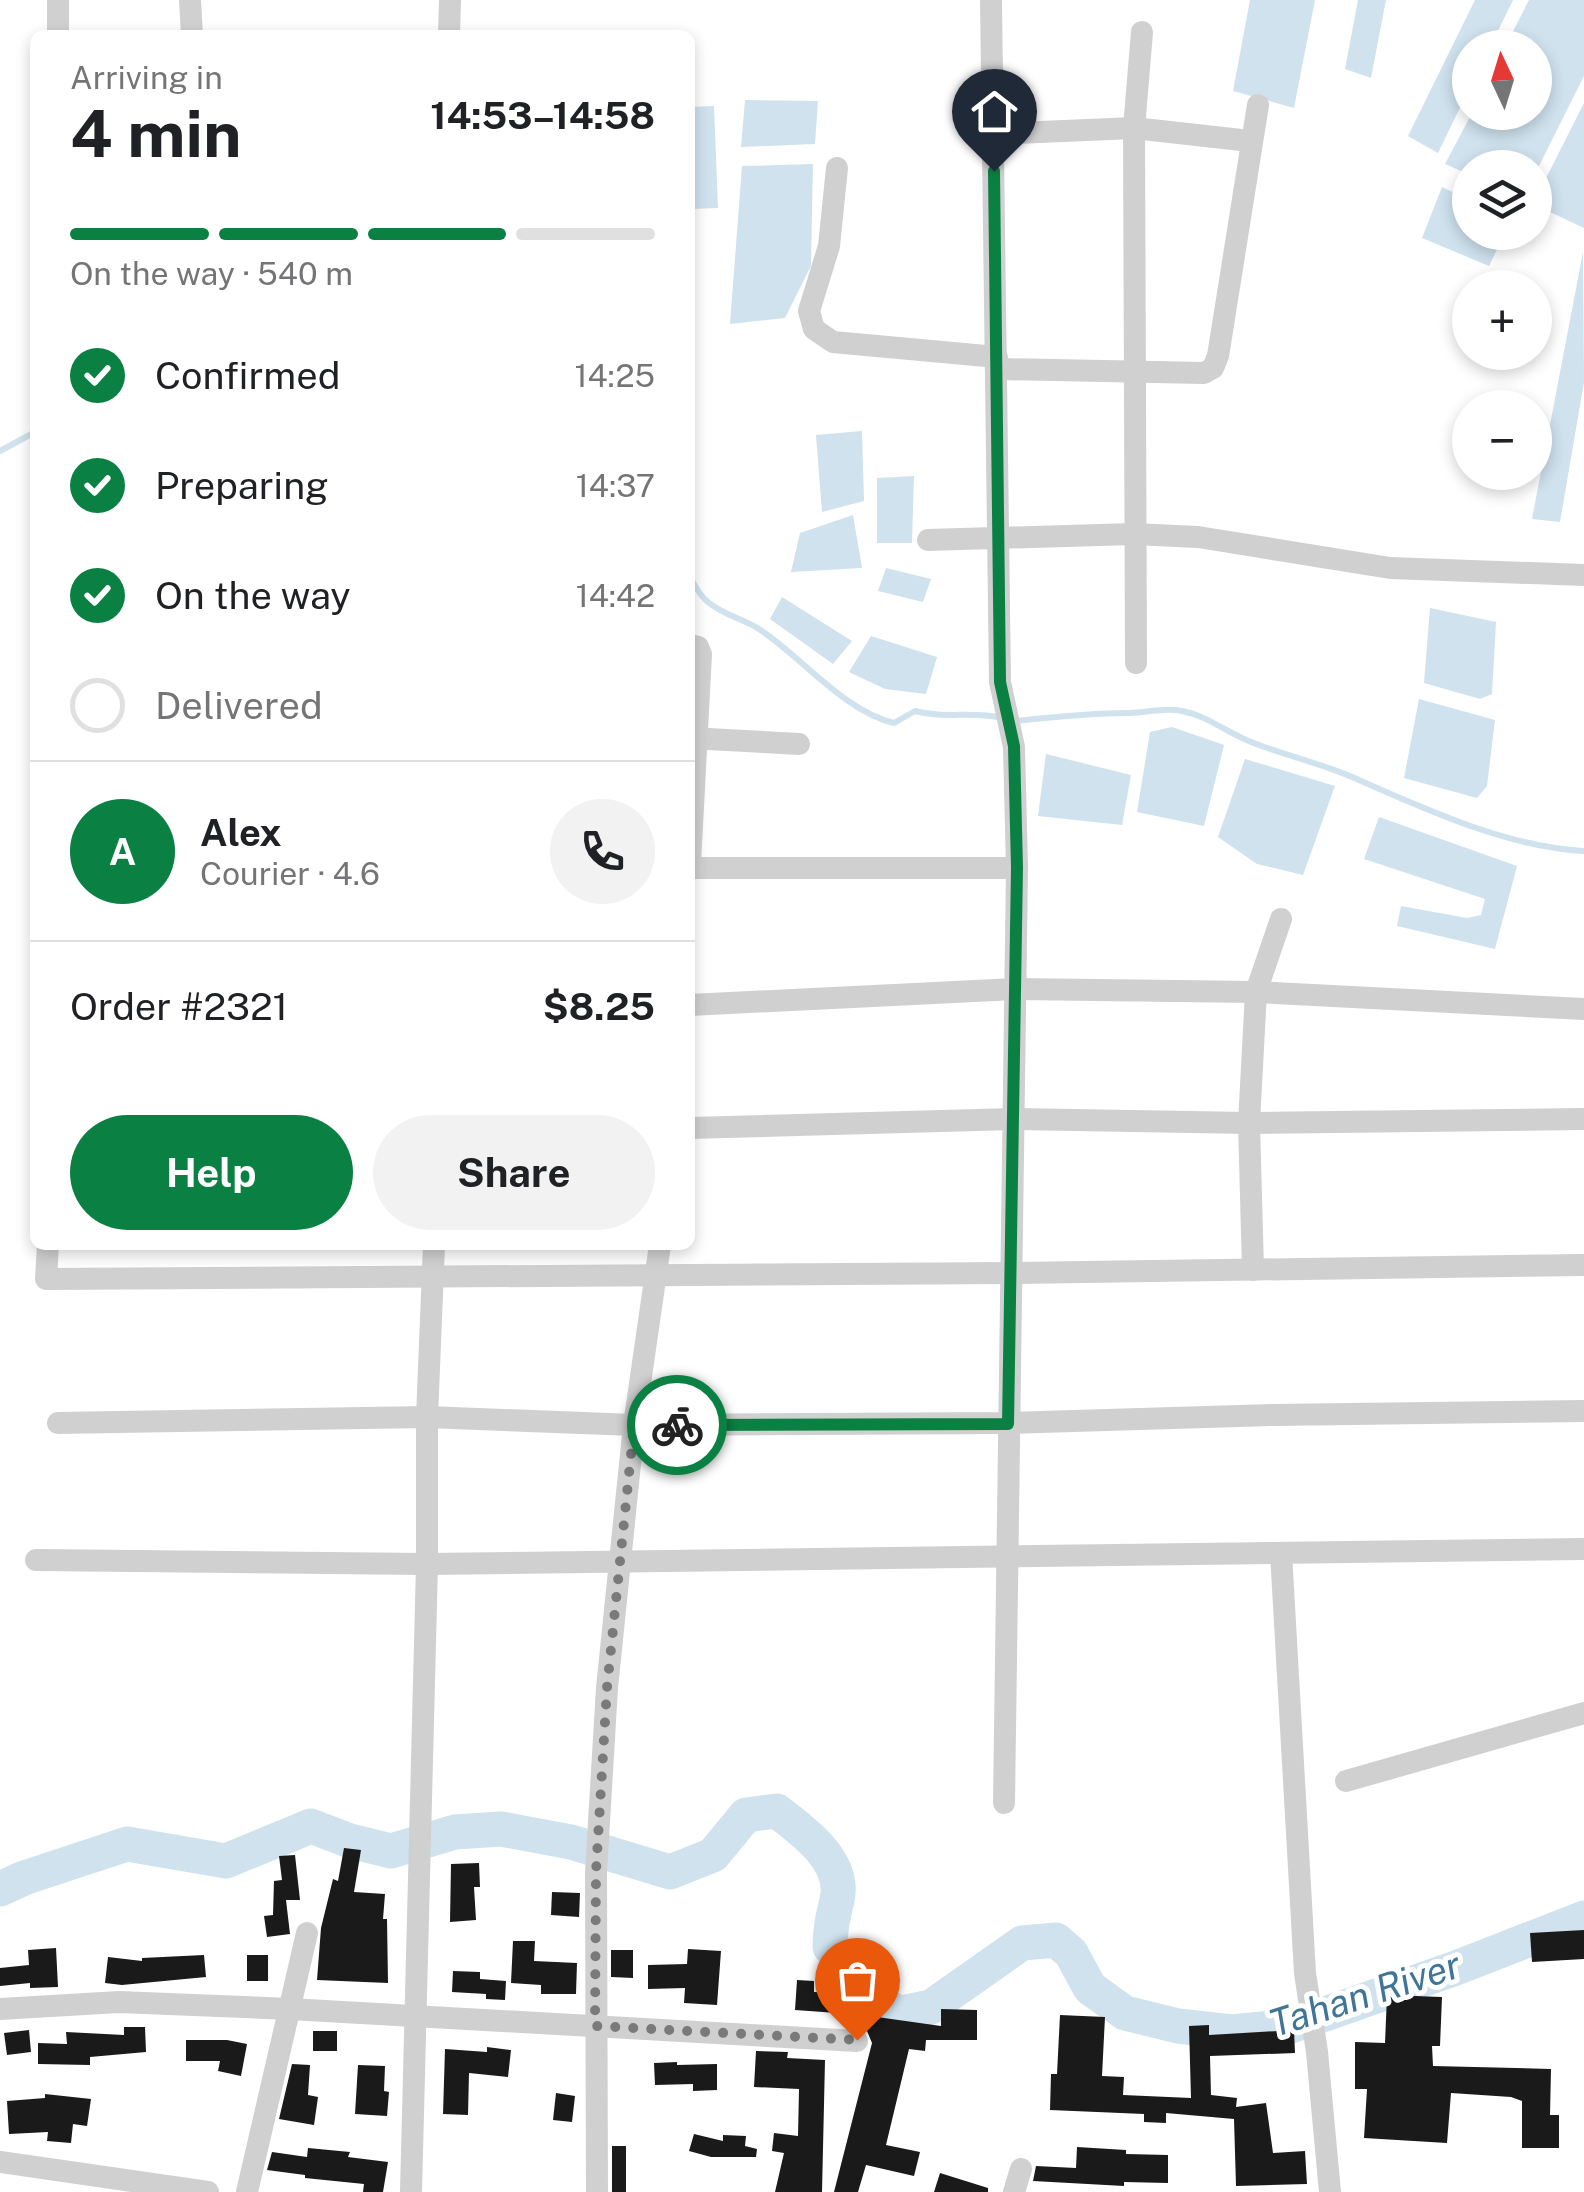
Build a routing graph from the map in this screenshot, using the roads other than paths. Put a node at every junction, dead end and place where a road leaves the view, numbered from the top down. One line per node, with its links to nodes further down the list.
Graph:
1 (58, 0): 5 (street)
2 (190, 0): 6 (street)
3 (450, 0): 7 (street)
4 (991, 0): 11 (street)
5 (58, 30)
6 (192, 30)
7 (449, 30)
8 (1142, 32): 10 (street)
9 (1258, 105): 12 (street)
10 (1134, 128): 11 (street); 12 (street); 15 (street)
11 (994, 134): 14 (street)
12 (1250, 141): 15 (street)
13 (838, 168): 14 (street)
14 (998, 363): 15 (street); 17 (street)
15 (1135, 374): 16 (street)
16 (1134, 534): 17 (street); 19 (street); 21 (street)
17 (998, 538): 18 (street); 26 (street)
18 (928, 540)
19 (1584, 575)
20 (695, 647): 22 (street)
21 (1136, 663)
22 (695, 717)
23 (695, 738): 24 (street)
24 (799, 744)
25 (695, 866): 26 (street)
26 (1017, 868): 28 (street)
27 (1280, 919): 29 (street)
28 (1015, 990): 29 (street); 30 (street); 32 (street)
29 (1256, 992): 31 (street); 34 (street)
30 (695, 1005)
31 (1584, 1009)
32 (1013, 1119): 34 (street); 35 (street); 41 (street)
33 (1584, 1119): 34 (street)
34 (1249, 1124): 40 (street)
35 (695, 1128)
36 (48, 1250): 43 (street)
37 (434, 1250): 43 (street)
38 (660, 1250): 42 (street)
39 (1584, 1265): 40 (street)
40 (1253, 1270): 41 (street)
41 (1010, 1273): 42 (street); 47 (street)
42 (658, 1275): 43 (street); 48 (street)
43 (433, 1276): 45 (street)
44 (1584, 1412): 47 (street)
45 (427, 1418): 46 (street); 48 (street); 54 (street)
46 (58, 1422)
47 (1008, 1424): 48 (street); 51 (street)
48 (634, 1425): 53 (street)
49 (1584, 1548): 50 (street)
50 (1281, 1553): 51 (street); 71 (street)
51 (1007, 1556): 53 (street); 57 (street)
52 (36, 1560): 54 (street)
53 (622, 1562): 54 (street); 62 (street)
54 (427, 1564): 61 (street)
55 (1584, 1713): 56 (street)
56 (1346, 1781)
57 (1004, 1803)
58 (307, 1933): 60 (street)
59 (0, 2009): 60 (street)
60 (290, 2009): 61 (street); 67 (street)
61 (415, 2017): 62 (street); 68 (street)
62 (595, 2026): 63 (street); 69 (street)
63 (857, 2040)
64 (0, 2162): 66 (street)
65 (1021, 2169): 70 (street)
66 (208, 2192)
67 (247, 2192)
68 (411, 2192)
69 (598, 2192)
70 (1014, 2192)
71 (1330, 2192)

